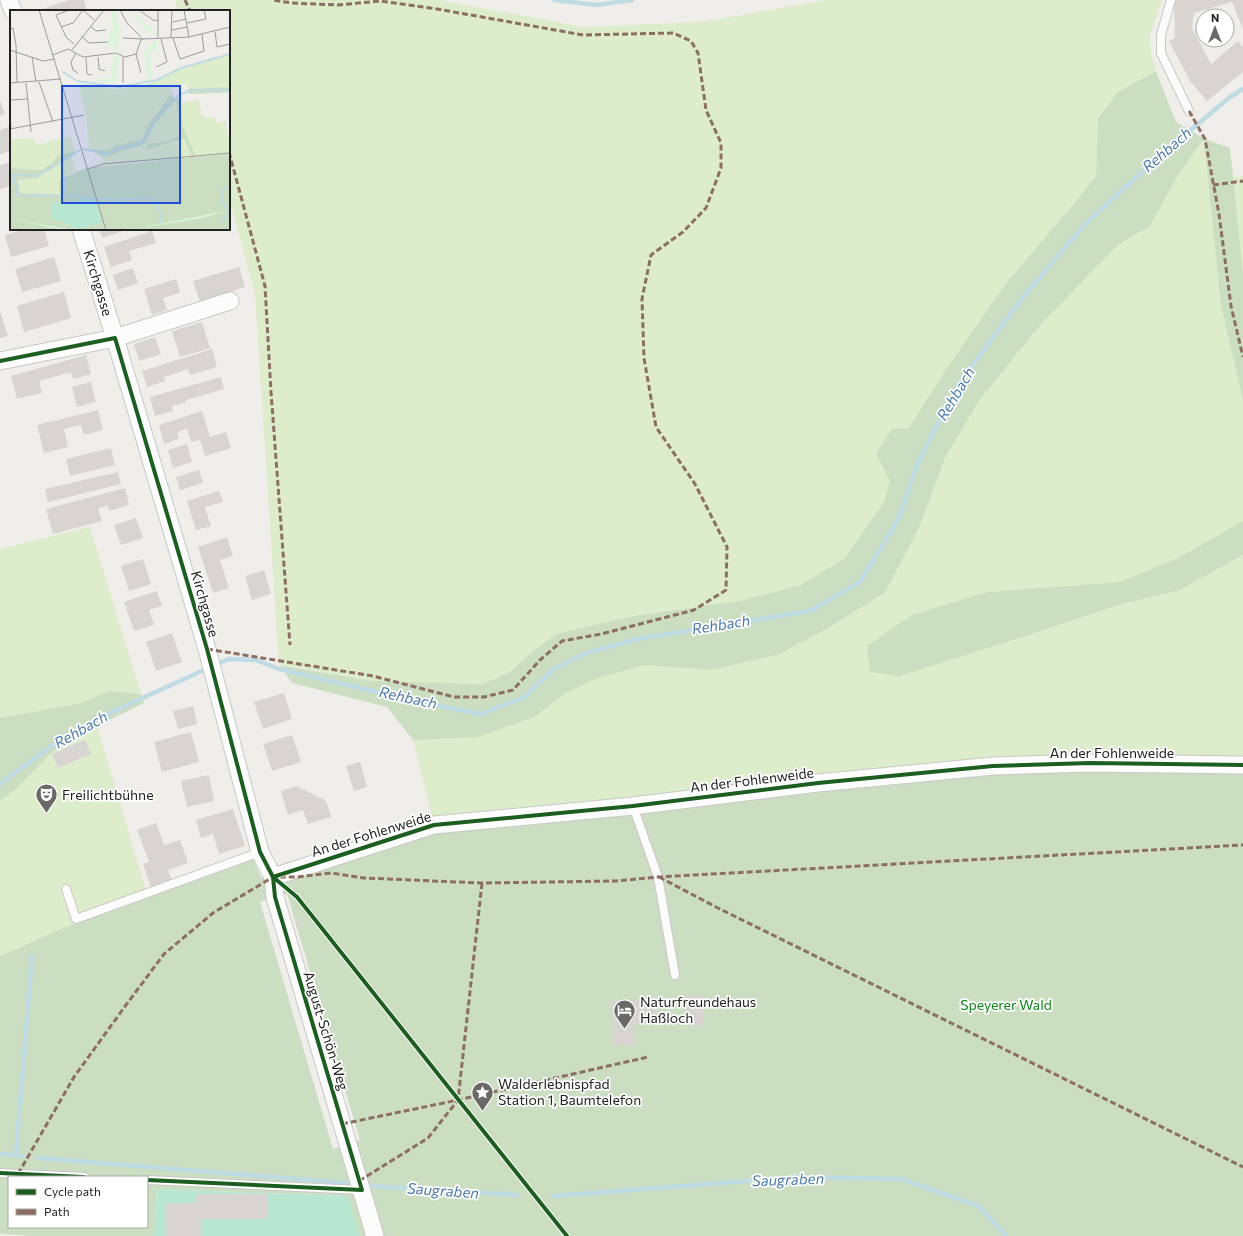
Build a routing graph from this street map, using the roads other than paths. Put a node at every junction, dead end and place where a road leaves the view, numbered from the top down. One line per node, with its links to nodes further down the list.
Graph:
1 (9, 0): 3 (street)
2 (1171, 0): 4 (lane)
3 (13, 10)
4 (1189, 111)
5 (81, 230): 7 (street, Kirchgasse)
6 (230, 301): 7 (street)
7 (115, 338): 8 (street); 11 (street, Kirchgasse)
8 (0, 361)
9 (1243, 765): 10 (street, An der Fohlenweide)
10 (633, 806): 12 (street, An der Fohlenweide); 14 (lane)
11 (260, 852): 12 (street, Kirchgasse); 13 (lane)
12 (273, 877): 18 (street, August-Schön-Weg)
13 (66, 889)
14 (675, 975)
15 (0, 1173): 16 (lane)
16 (63, 1176)
17 (148, 1180): 18 (lane)
18 (362, 1190): 19 (street, August-Schön-Weg)
19 (375, 1236)

